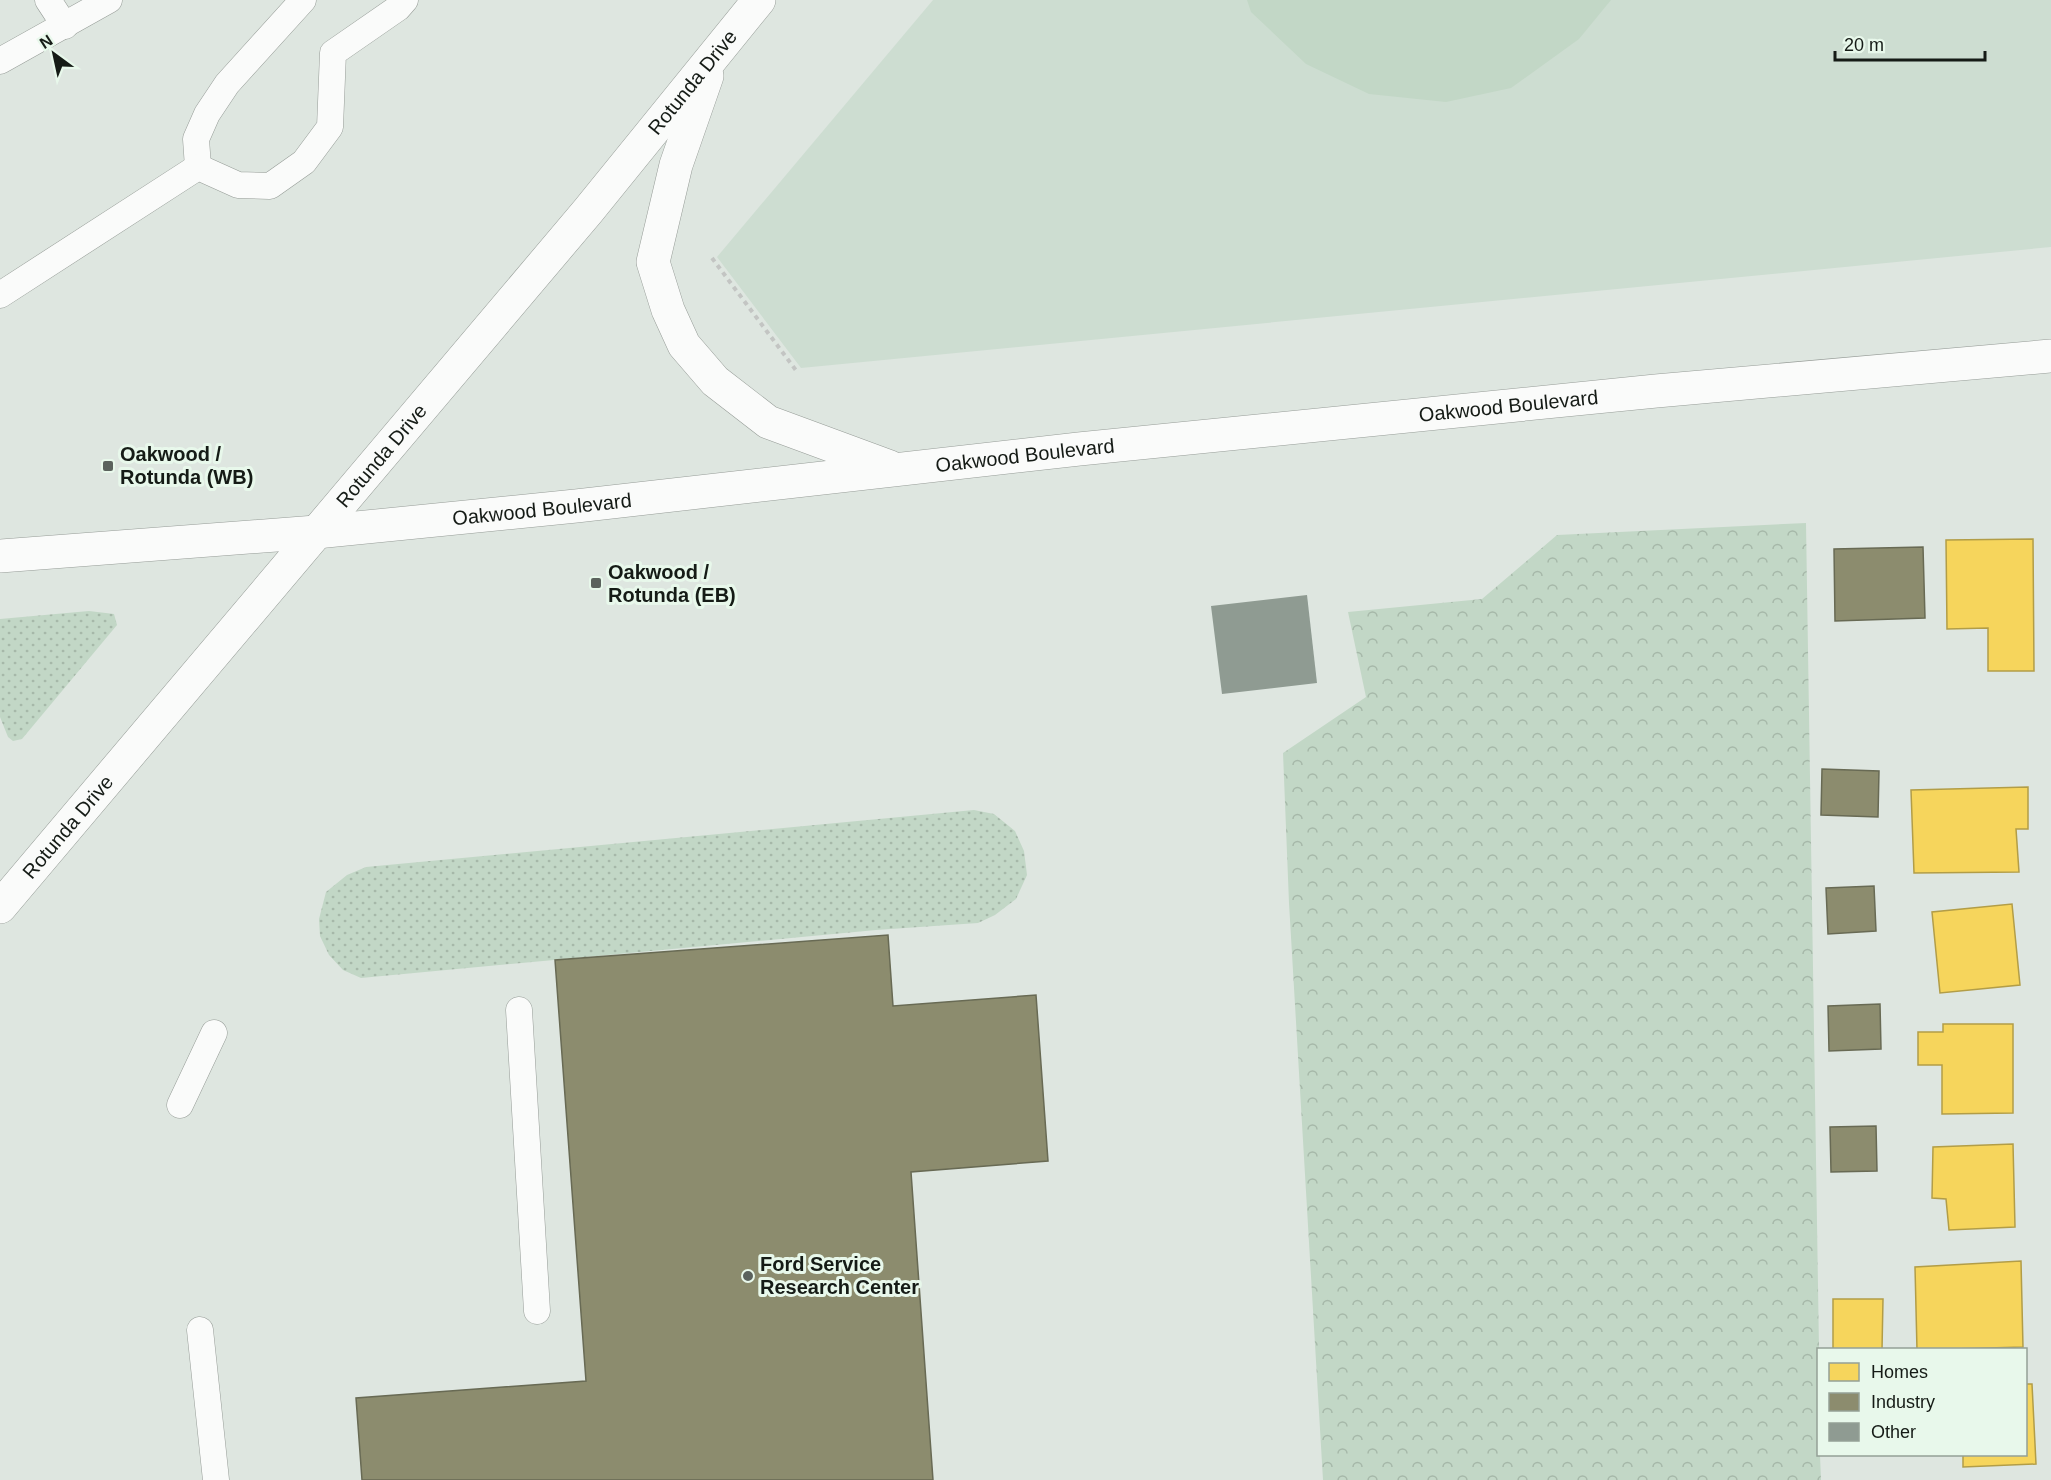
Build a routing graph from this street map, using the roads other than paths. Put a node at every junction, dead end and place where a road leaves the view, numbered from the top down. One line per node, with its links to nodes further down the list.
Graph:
1 (48, 0): 6 (lane)
2 (109, 0): 6 (lane)
3 (303, 0): 9 (lane)
4 (405, 0): 9 (lane)
5 (759, 0): 7 (main road, Rotunda Drive)
6 (65, 26): 8 (lane)
7 (715, 52): 12 (main road); 13 (main road, Rotunda Drive)
8 (0, 61)
9 (198, 166): 10 (lane)
10 (0, 295)
11 (2051, 356): 12 (main road, Oakwood Boulevard)
12 (896, 469): 13 (main road, Oakwood Boulevard)
13 (316, 532): 14 (main road, Oakwood Boulevard); 15 (main road, Rotunda Drive)
14 (0, 556)
15 (0, 907)
16 (519, 1010): 19 (lane)
17 (214, 1033): 18 (lane)
18 (180, 1105)
19 (537, 1311)
20 (200, 1330): 21 (lane)
21 (216, 1480)

